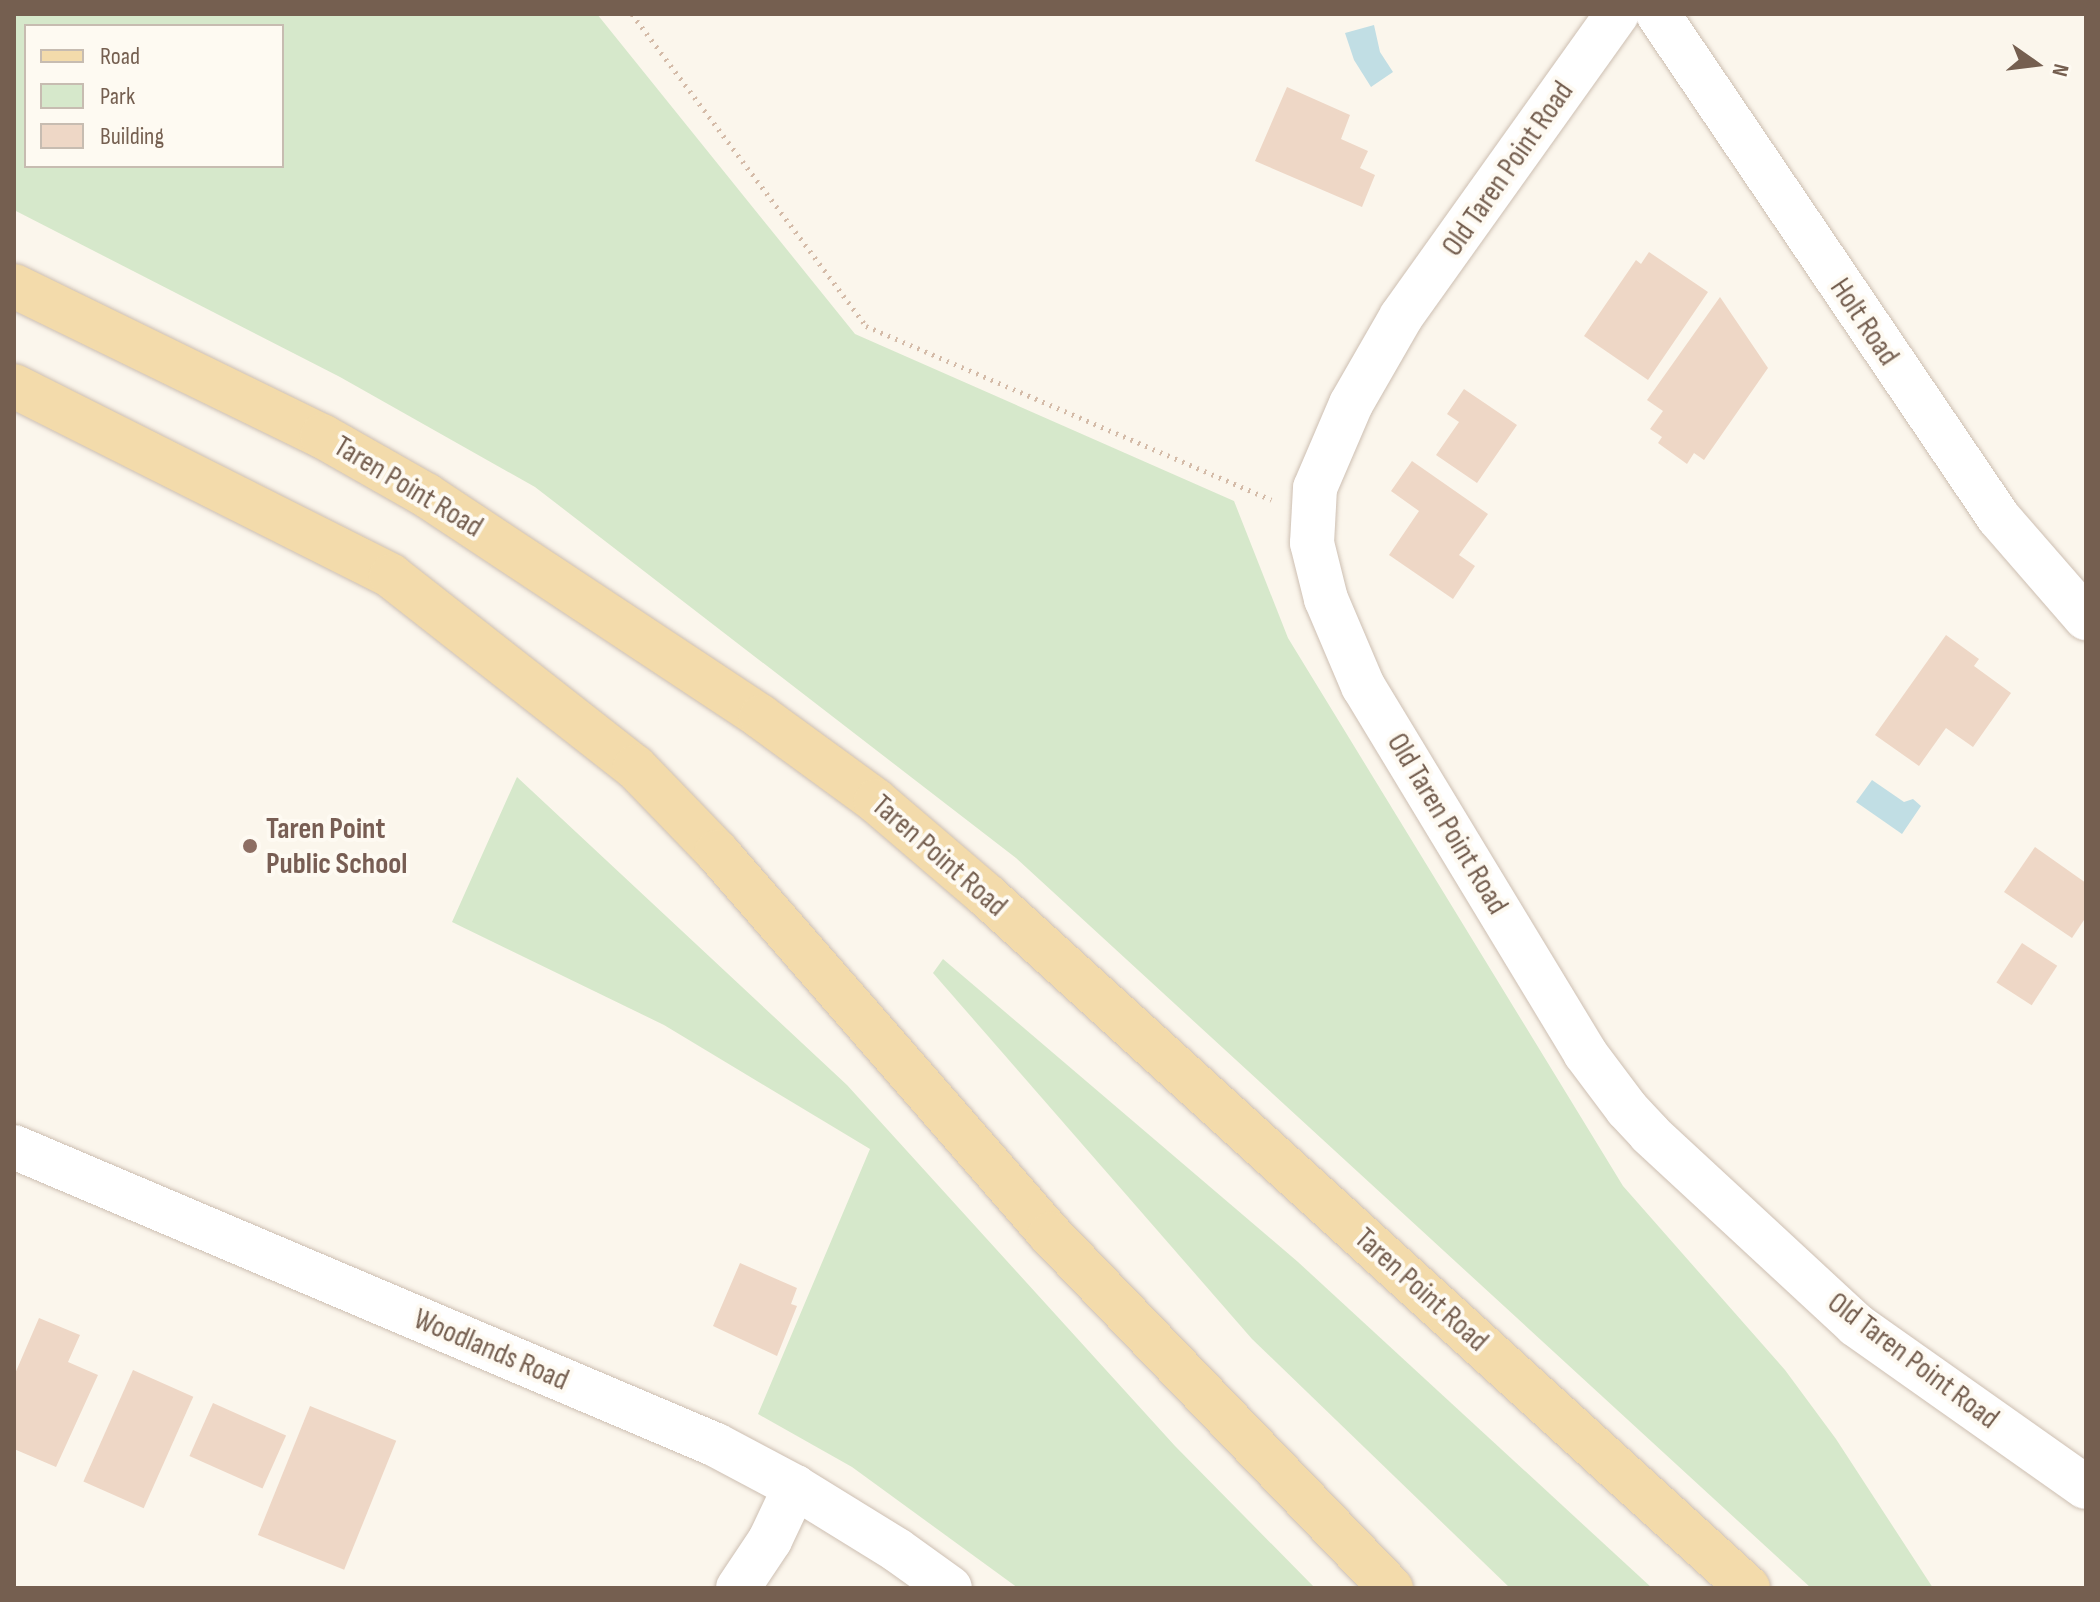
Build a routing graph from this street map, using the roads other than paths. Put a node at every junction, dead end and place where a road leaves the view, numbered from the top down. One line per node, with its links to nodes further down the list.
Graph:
1 (1617, 14): 8 (street, Old Taren Point Road)
2 (1658, 14): 5 (street, Holt Road)
3 (14, 286): 12 (main road, Taren Point Road)
4 (14, 386): 11 (main road)
5 (2086, 618)
6 (14, 1147): 7 (street, Woodlands Road)
7 (795, 1487): 9 (street); 10 (street, Woodlands Road)
8 (2086, 1487)
9 (738, 1588)
10 (950, 1588)
11 (1391, 1588)
12 (1748, 1588)

